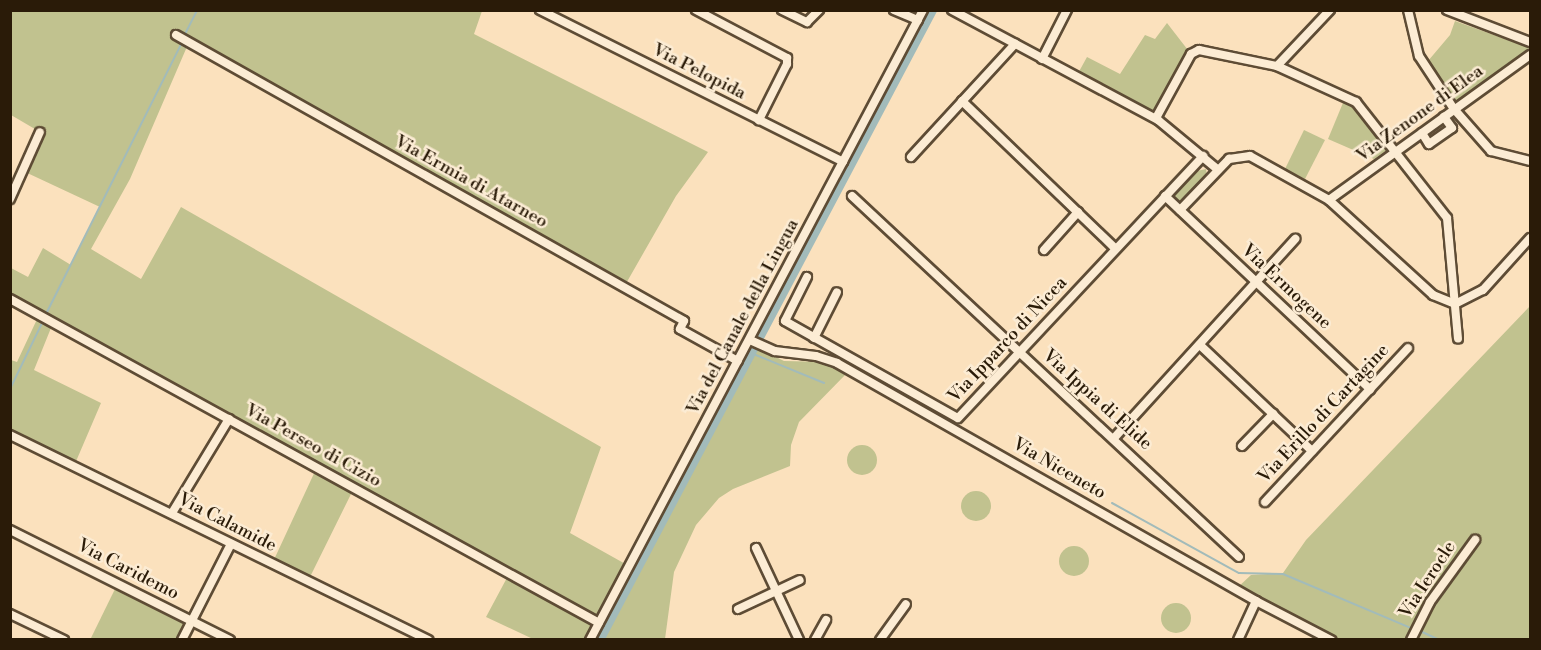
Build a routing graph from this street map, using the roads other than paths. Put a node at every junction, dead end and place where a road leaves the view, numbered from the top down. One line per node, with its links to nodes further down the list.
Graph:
1 (540, 10): 23 (street, Via Pelopida)
2 (696, 10): 23 (street)
3 (782, 10): 4 (street)
4 (819, 10)
5 (894, 10): 12 (street)
6 (923, 10): 12 (street, Via del Canale della Lingua)
7 (952, 10): 15 (street)
8 (1067, 10): 17 (street)
9 (1330, 10): 18 (street)
10 (1408, 10): 20 (street)
11 (1447, 10): 14 (street)
12 (918, 20): 30 (street, Via del Canale della Lingua)
13 (176, 35): 53 (street, Via Ermia di Atarneo)
14 (1530, 42)
15 (1015, 44): 17 (street); 19 (street)
16 (1530, 55): 20 (street, Via Zenone di Elea)
17 (1042, 59): 22 (street)
18 (1277, 66): 22 (street); 26 (street)
19 (963, 101): 28 (street); 37 (street)
20 (1454, 109): 21 (street, Via Zenone di Elea); 29 (street)
21 (1444, 117): 25 (street, Via Zenone di Elea); 25 (street)
22 (1156, 118): 27 (street)
23 (759, 120): 30 (street, Via Pelopida)
24 (40, 132): 34 (street)
25 (1422, 134): 26 (street, Via Zenone di Elea)
26 (1397, 151): 35 (street, Via Zenone di Elea); 46 (street)
27 (1203, 156): 31 (street); 33 (street, Via Ipparco di Nicea)
28 (911, 157)
29 (1530, 161)
30 (843, 162): 49 (street, Via del Canale della Lingua)
31 (1217, 169): 35 (street); 36 (street)
32 (852, 196): 52 (street, Via Ippia di Elide)
33 (1165, 196): 36 (street, Via Ermogene); 40 (street, Via Ipparco di Nicea)
34 (10, 200)
35 (1329, 200): 46 (street)
36 (1180, 210): 43 (street, Via Ermogene)
37 (1078, 212): 40 (street); 41 (street)
38 (1530, 238): 46 (street)
39 (1295, 239): 43 (street)
40 (1115, 248): 52 (street, Via Ipparco di Nicea)
41 (1044, 250)
42 (807, 277): 47 (street, Via Ipparco di Nicea)
43 (1257, 283): 50 (street); 54 (street, Via Ermogene)
44 (837, 292): 47 (street)
45 (10, 299): 57 (street, Via Perseo di Cizio)
46 (1455, 304): 48 (street)
47 (814, 338): 56 (street, Via Ipparco di Nicea)
48 (1458, 339)
49 (752, 341): 53 (street, Via del Canale della Lingua); 58 (street, Via Niceneto)
50 (1201, 346): 55 (street); 60 (street)
51 (1408, 348): 54 (street, Via Erillo di Cartagine)
52 (1019, 352): 56 (street, Via Ipparco di Nicea); 60 (street, Via Ippia di Elide)
53 (738, 361): 78 (street, Via del Canale della Lingua)
54 (1370, 389): 62 (street, Via Erillo di Cartagine)
55 (1273, 414): 61 (street); 62 (street)
56 (958, 418): 58 (street)
57 (229, 419): 64 (street); 78 (street, Via Perseo di Cizio)
58 (952, 426): 72 (street, Via Niceneto)
59 (10, 435): 64 (street, Via Calamide)
60 (1115, 437): 69 (street, Via Ippia di Elide)
61 (1242, 446)
62 (1312, 451): 63 (street, Via Erillo di Cartagine)
63 (1265, 502)
64 (172, 513): 67 (street, Via Calamide)
65 (10, 530): 77 (street, Via Caridemo)
66 (1475, 540): 89 (street, Via Ierocle)
67 (231, 544): 77 (street); 82 (street, Via Calamide)
68 (756, 548): 71 (street)
69 (1239, 557)
70 (800, 580): 71 (street)
71 (776, 591): 74 (street); 84 (street)
72 (1256, 602): 87 (street); 88 (street, Via Niceneto)
73 (906, 604): 86 (street)
74 (738, 609)
75 (10, 614): 79 (street)
76 (826, 620): 85 (street)
77 (191, 621): 80 (street); 81 (street, Via Caridemo)
78 (599, 623): 83 (street, Via del Canale della Lingua)
79 (64, 639)
80 (182, 639)
81 (230, 639)
82 (429, 639)
83 (590, 639)
84 (799, 639)
85 (815, 639)
86 (880, 639)
87 (1238, 639)
88 (1331, 639)
89 (1411, 639)

